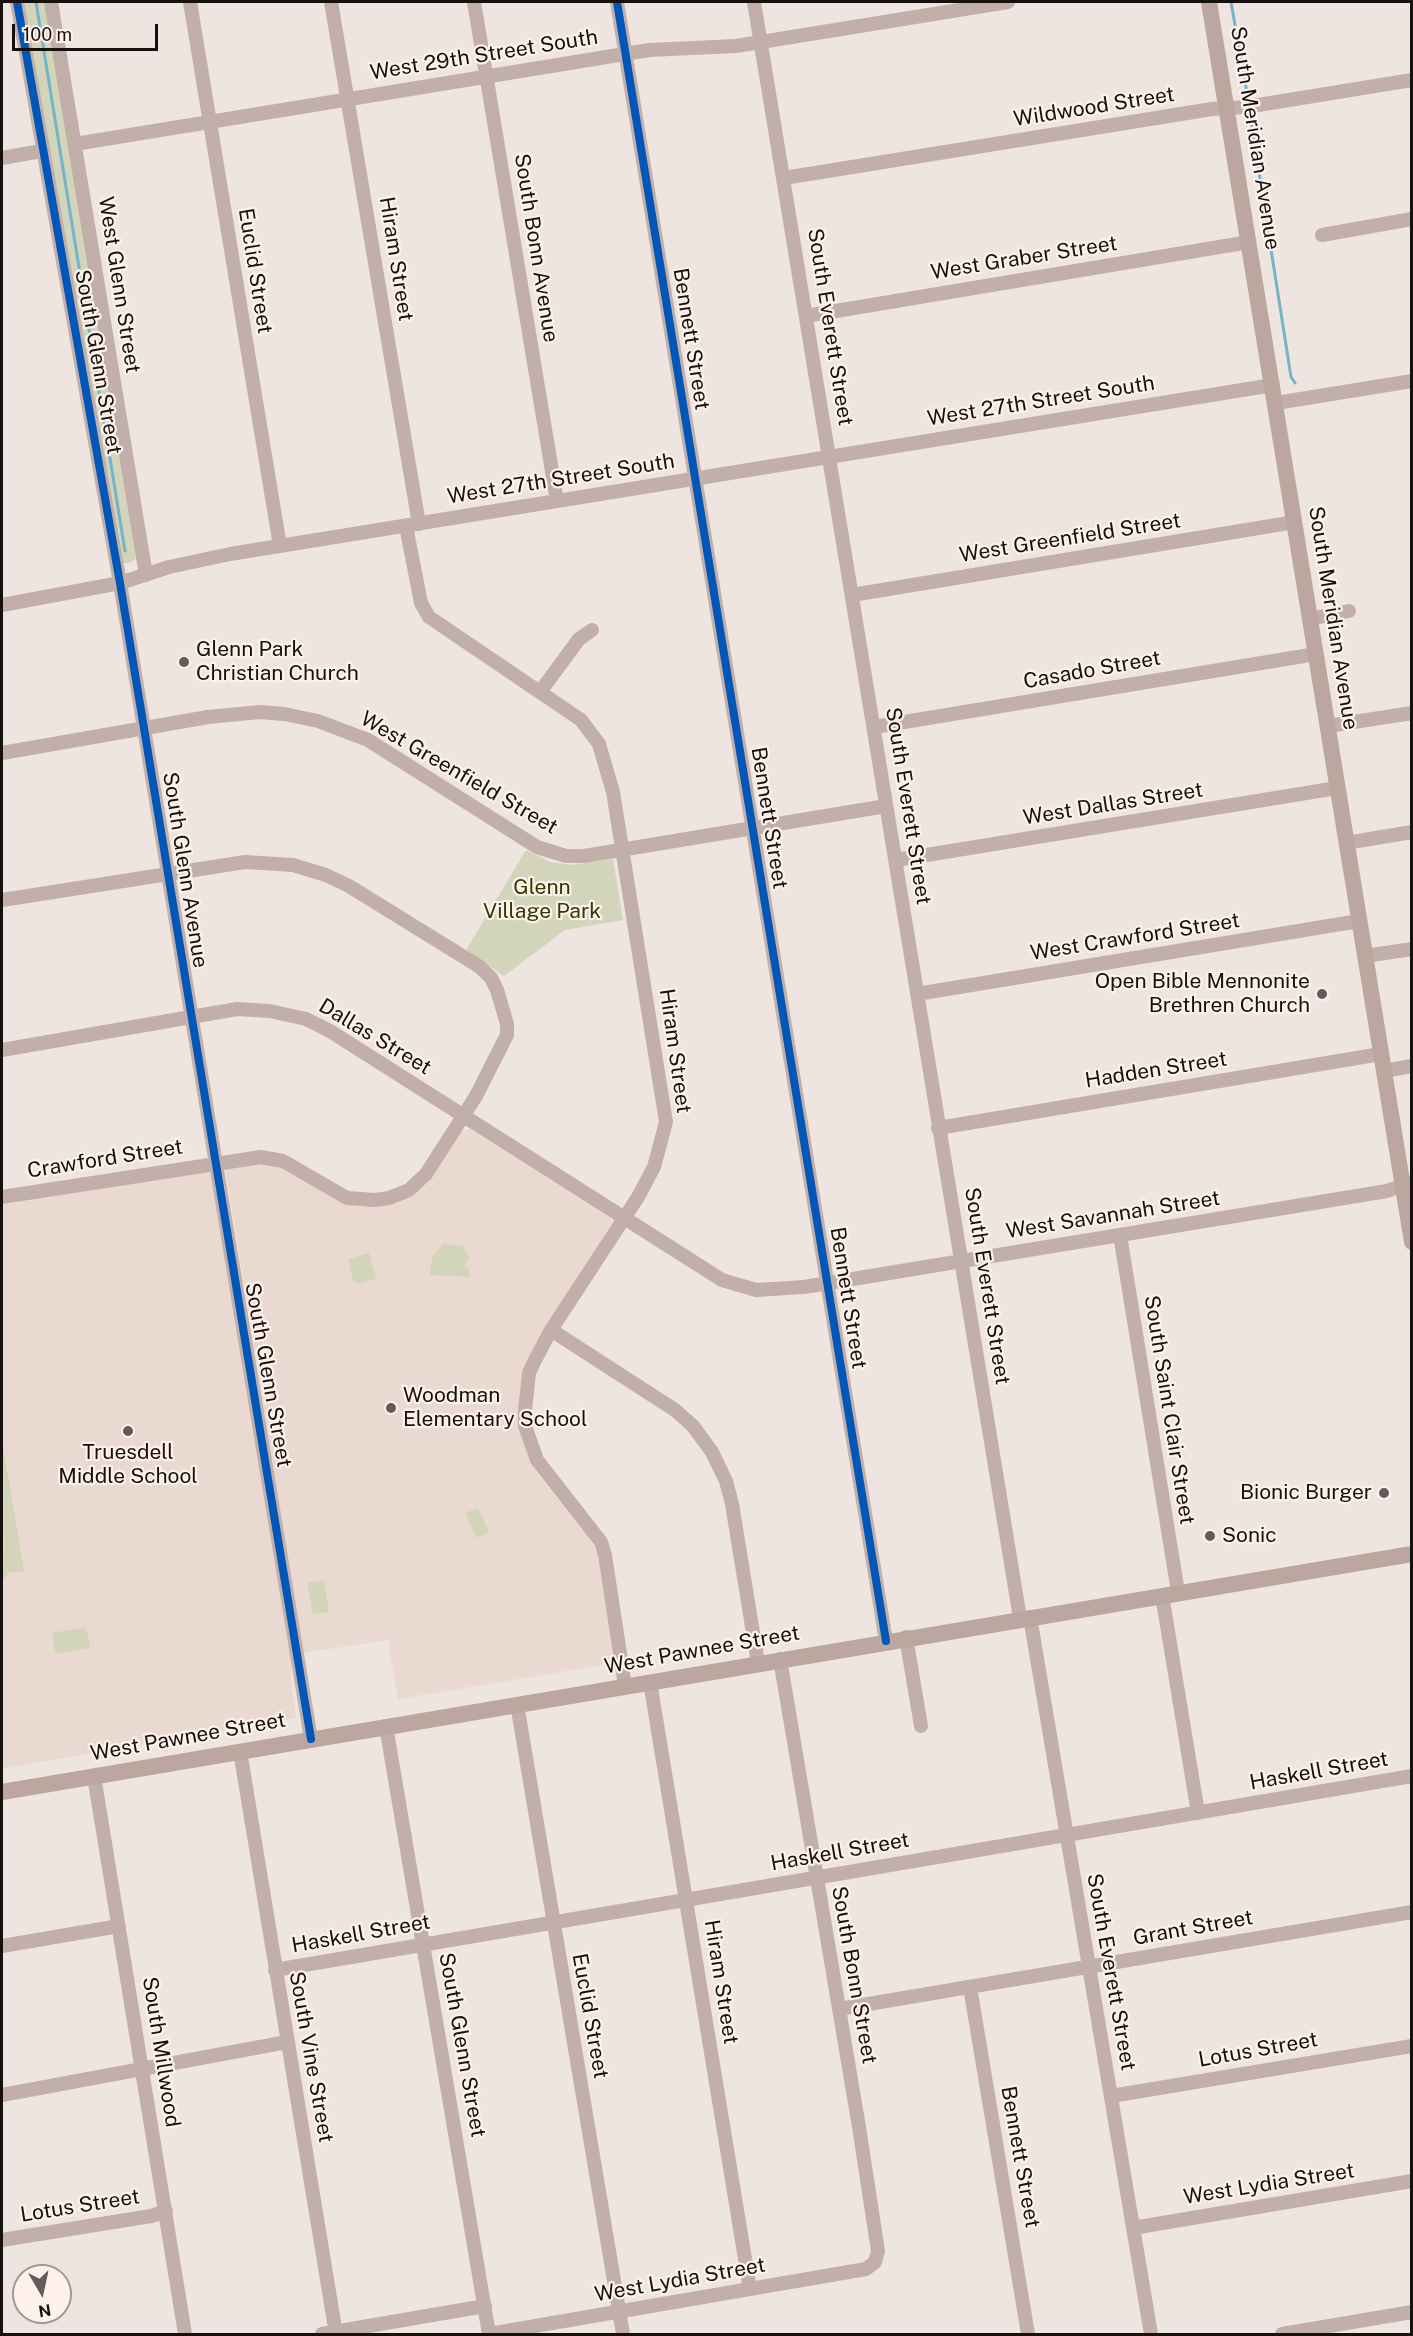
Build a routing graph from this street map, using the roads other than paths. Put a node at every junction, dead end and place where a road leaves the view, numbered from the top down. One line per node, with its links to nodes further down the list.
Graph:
1 (17, 2): 18 (street, South Glenn Street)
2 (51, 2): 17 (street, West Glenn Street)
3 (190, 2): 16 (street, Euclid Street)
4 (331, 2): 14 (street, Hiram Street)
5 (474, 2): 12 (street, South Bonn Avenue)
6 (617, 2): 11 (street, Bennett Street)
7 (754, 2): 10 (street, South Everett Street)
8 (1008, 2): 10 (street, West 29th Street South)
9 (1209, 2): 15 (main road, South Meridian Avenue)
10 (761, 42): 11 (street, West 29th Street South); 20 (street, South Everett Street)
11 (625, 54): 12 (street, West 29th Street South); 29 (street, Bennett Street)
12 (486, 76): 14 (street, West 29th Street South); 30 (street, South Bonn Avenue)
13 (1412, 80): 15 (street, Wildwood Street)
14 (348, 98): 16 (street, West 29th Street South); 32 (street, Hiram Street)
15 (1227, 108): 20 (street, Wildwood Street); 23 (main road, South Meridian Avenue)
16 (209, 121): 17 (street, West 29th Street South); 33 (street, Euclid Street)
17 (75, 144): 34 (street, West Glenn Street)
18 (41, 151): 19 (street); 35 (street, South Glenn Street)
19 (2, 158)
20 (784, 178): 24 (street, South Everett Street)
21 (1412, 219): 22 (street)
22 (1322, 235)
23 (1249, 242): 24 (street, West Graber Street); 26 (main road, South Meridian Avenue)
24 (806, 315): 28 (street, South Everett Street)
25 (1412, 381): 27 (street)
26 (1273, 385): 27 (main road, South Meridian Avenue); 28 (street, West 27th Street South)
27 (1275, 403): 31 (main road, South Meridian Avenue)
28 (829, 457): 29 (street, West 27th Street South); 36 (street, South Everett Street)
29 (696, 479): 30 (street, West 27th Street South); 50 (street, Bennett Street)
30 (557, 501): 32 (street, West 27th Street South)
31 (1295, 522): 36 (street, West Greenfield Street); 39 (main road, South Meridian Avenue)
32 (412, 525): 33 (street, West 27th Street South); 42 (street, Hiram Street)
33 (280, 546): 34 (street, West 27th Street South)
34 (146, 575): 35 (street, West 27th Street South)
35 (120, 583): 37 (street, West 27th Street South); 46 (street, South Glenn Street)
36 (852, 595): 45 (street, South Everett Street)
37 (2, 605)
38 (1349, 611): 39 (street)
39 (1311, 618): 41 (main road, South Meridian Avenue)
40 (592, 630): 42 (street)
41 (1316, 654): 44 (main road, South Meridian Avenue); 45 (street, Casado Street)
42 (540, 692): 53 (street, Hiram Street)
43 (1412, 713): 44 (street)
44 (1328, 726): 48 (main road, South Meridian Avenue)
45 (873, 727): 49 (street, South Everett Street)
46 (144, 728): 47 (street, West Greenfield Street); 53 (street, West Greenfield Street); 55 (street, South Glenn Avenue)
47 (2, 753)
48 (1337, 788): 52 (main road, South Meridian Avenue); 54 (street, West Dallas Street)
49 (886, 806): 50 (street, West Greenfield Street); 54 (street, South Everett Street)
50 (753, 827): 53 (street, West Greenfield Street); 75 (street, Bennett Street)
51 (1412, 832): 52 (street)
52 (1346, 843): 57 (main road, South Meridian Avenue)
53 (622, 848): 71 (street, Hiram Street)
54 (896, 860): 60 (street, South Everett Street)
55 (167, 873): 56 (street); 61 (street, South Glenn Avenue); 66 (street)
56 (2, 900)
57 (1359, 921): 59 (main road, South Meridian Avenue); 60 (street, West Crawford Street)
58 (1412, 949): 59 (street)
59 (1365, 956): 63 (main road, South Meridian Avenue)
60 (917, 994): 67 (street, South Everett Street)
61 (191, 1017): 62 (street, Dallas Street); 66 (street, Dallas Street); 68 (street, South Glenn Street)
62 (2, 1050)
63 (1381, 1054): 65 (main road, South Meridian Avenue); 67 (street, Hadden Street)
64 (1412, 1066): 65 (street)
65 (1384, 1071): 69 (main road, South Meridian Avenue)
66 (463, 1116): 68 (street); 71 (street, Dallas Street)
67 (938, 1128): 74 (street, South Everett Street)
68 (214, 1162): 70 (street, Crawford Street); 89 (street, South Glenn Street)
69 (1407, 1183): 72 (street, West Savannah Street); 73 (main road, South Meridian Avenue)
70 (2, 1197)
71 (623, 1218): 75 (street, West Savannah Street); 76 (street, Hiram Street)
72 (1120, 1235): 74 (street, West Savannah Street); 78 (street, South Saint Clair Street)
73 (1412, 1242)
74 (962, 1260): 75 (street, West Savannah Street); 79 (street, South Everett Street)
75 (828, 1283): 81 (street, Bennett Street)
76 (551, 1330): 83 (street); 85 (street, Hiram Street)
77 (1412, 1554): 78 (main road, West Pawnee Street)
78 (1170, 1593): 79 (main road, West Pawnee Street); 94 (street, South Saint Clair Street)
79 (1025, 1617): 80 (main road, West Pawnee Street); 95 (street, South Everett Street)
80 (906, 1637): 81 (main road, West Pawnee Street); 88 (street)
81 (886, 1641): 82 (main road, West Pawnee Street)
82 (780, 1659): 83 (main road, West Pawnee Street); 96 (street, South Bonn Street)
83 (758, 1663): 84 (main road, West Pawnee Street)
84 (650, 1682): 85 (main road, West Pawnee Street); 97 (street, Hiram Street)
85 (624, 1686): 86 (main road, West Pawnee Street)
86 (517, 1704): 87 (main road, West Pawnee Street); 99 (street, Euclid Street)
87 (386, 1726): 89 (main road, West Pawnee Street); 101 (street, South Glenn Street)
88 (921, 1726)
89 (311, 1739): 90 (main road, West Pawnee Street)
90 (240, 1751): 91 (main road, West Pawnee Street); 104 (street, South Vine Street)
91 (94, 1776): 93 (main road, West Pawnee Street); 100 (street, South Millwood)
92 (1412, 1776): 94 (street, Haskell Street)
93 (2, 1792)
94 (1198, 1813): 95 (street, Haskell Street)
95 (1066, 1835): 96 (street, Haskell Street); 103 (street, South Everett Street)
96 (817, 1877): 97 (street, Haskell Street); 106 (street, South Bonn Street)
97 (686, 1900): 99 (street, Haskell Street); 117 (street, Hiram Street)
98 (1412, 1912): 103 (street, Grant Street)
99 (553, 1923): 101 (street, Haskell Street); 119 (street, Euclid Street)
100 (119, 1926): 102 (street); 109 (street, South Millwood)
101 (423, 1945): 104 (street, Haskell Street); 118 (street, South Glenn Street)
102 (2, 1946)
103 (1089, 1967): 105 (street, Grant Street); 111 (street, South Everett Street)
104 (275, 1970): 107 (street, South Vine Street)
105 (970, 1987): 106 (street, Grant Street); 125 (street, Bennett Street)
106 (839, 2009): 116 (street, South Bonn Street)
107 (287, 2042): 109 (street); 122 (street, South Vine Street)
108 (1412, 2046): 111 (street, Lotus Street)
109 (143, 2069): 110 (street); 113 (street, South Millwood)
110 (2, 2095)
111 (1111, 2096): 114 (street, South Everett Street)
112 (1412, 2181): 114 (street, West Lydia Street)
113 (166, 2211): 115 (street, Lotus Street); 121 (street, South Millwood)
114 (1133, 2228): 126 (street, South Everett Street)
115 (2, 2240)
116 (875, 2262): 117 (street, West Lydia Street)
117 (750, 2289): 119 (street, West Lydia Street)
118 (485, 2306): 122 (street); 123 (street, South Glenn Street)
119 (619, 2312): 123 (street, West Lydia Street); 124 (street, Euclid Street)
120 (1412, 2312): 127 (street)
121 (185, 2334)
122 (331, 2334)
123 (489, 2334)
124 (623, 2334)
125 (1028, 2334)
126 (1151, 2334)
127 (1282, 2334)

